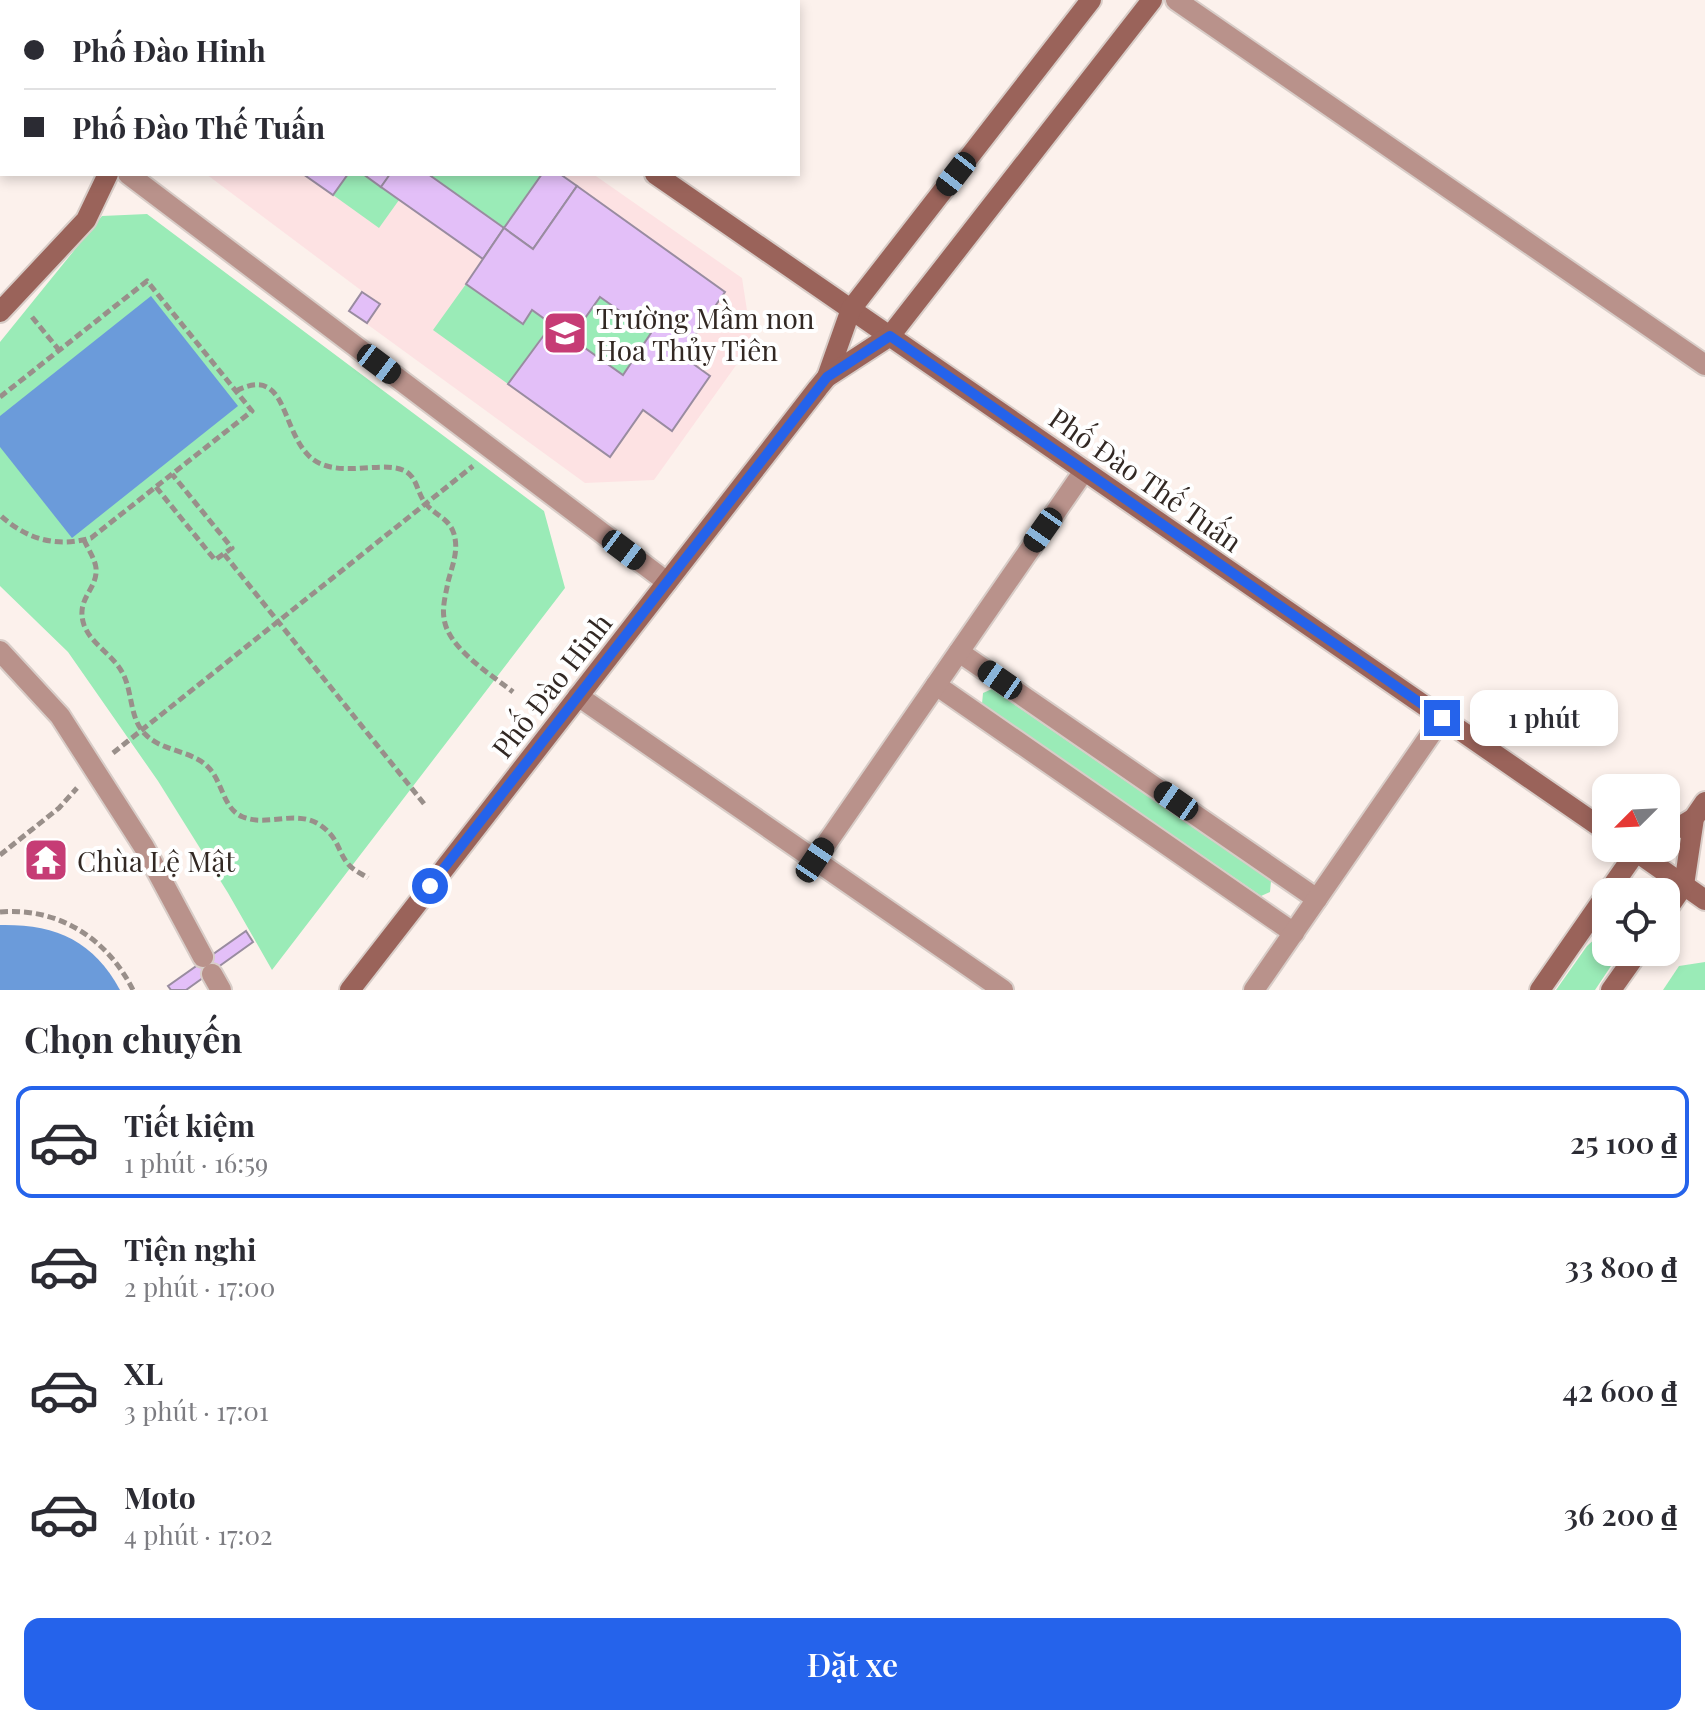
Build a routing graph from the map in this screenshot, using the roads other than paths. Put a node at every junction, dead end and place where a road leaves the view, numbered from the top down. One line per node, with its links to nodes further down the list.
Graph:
1 (1091, 0): 7 (street, Phố Đào Hinh)
2 (1152, 0): 9 (street, Phố Đào Hinh)
3 (1176, 0): 10 (street)
4 (107, 176): 8 (street)
5 (131, 176): 13 (street)
6 (658, 176): 7 (street, Phố Đào Thế Tuấn)
7 (851, 309): 9 (street, Phố Đào Thế Tuấn); 11 (street, Phố Đào Hinh)
8 (0, 312)
9 (890, 336): 11 (street, Phố Đào Hinh); 12 (street, Phố Đào Thế Tuấn)
10 (1705, 365)
11 (827, 377): 13 (street, Phố Đào Hinh)
12 (1084, 471): 15 (street); 18 (street, Phố Đào Thế Tuấn)
13 (667, 582): 17 (street, Phố Đào Hinh)
14 (0, 651): 31 (street)
15 (959, 652): 16 (street); 26 (street)
16 (936, 685): 22 (street); 29 (street)
17 (578, 696): 22 (street); 32 (street, Phố Đào Hinh)
18 (1442, 718): 20 (street, Phố Đào Thế Tuấn); 26 (street)
19 (1700, 810): 21 (street); 24 (street)
20 (1592, 821)
21 (1680, 825)
22 (815, 860): 33 (street)
23 (1654, 862): 24 (street)
24 (1684, 885): 25 (street); 27 (street)
25 (1680, 891)
26 (1317, 899): 29 (street)
27 (1705, 900)
28 (1592, 915): 35 (street)
29 (1294, 933): 34 (street)
30 (1628, 966): 36 (street)
31 (212, 974)
32 (350, 990)
33 (1003, 990)
34 (1254, 990)
35 (1540, 990)
36 (1611, 990)

